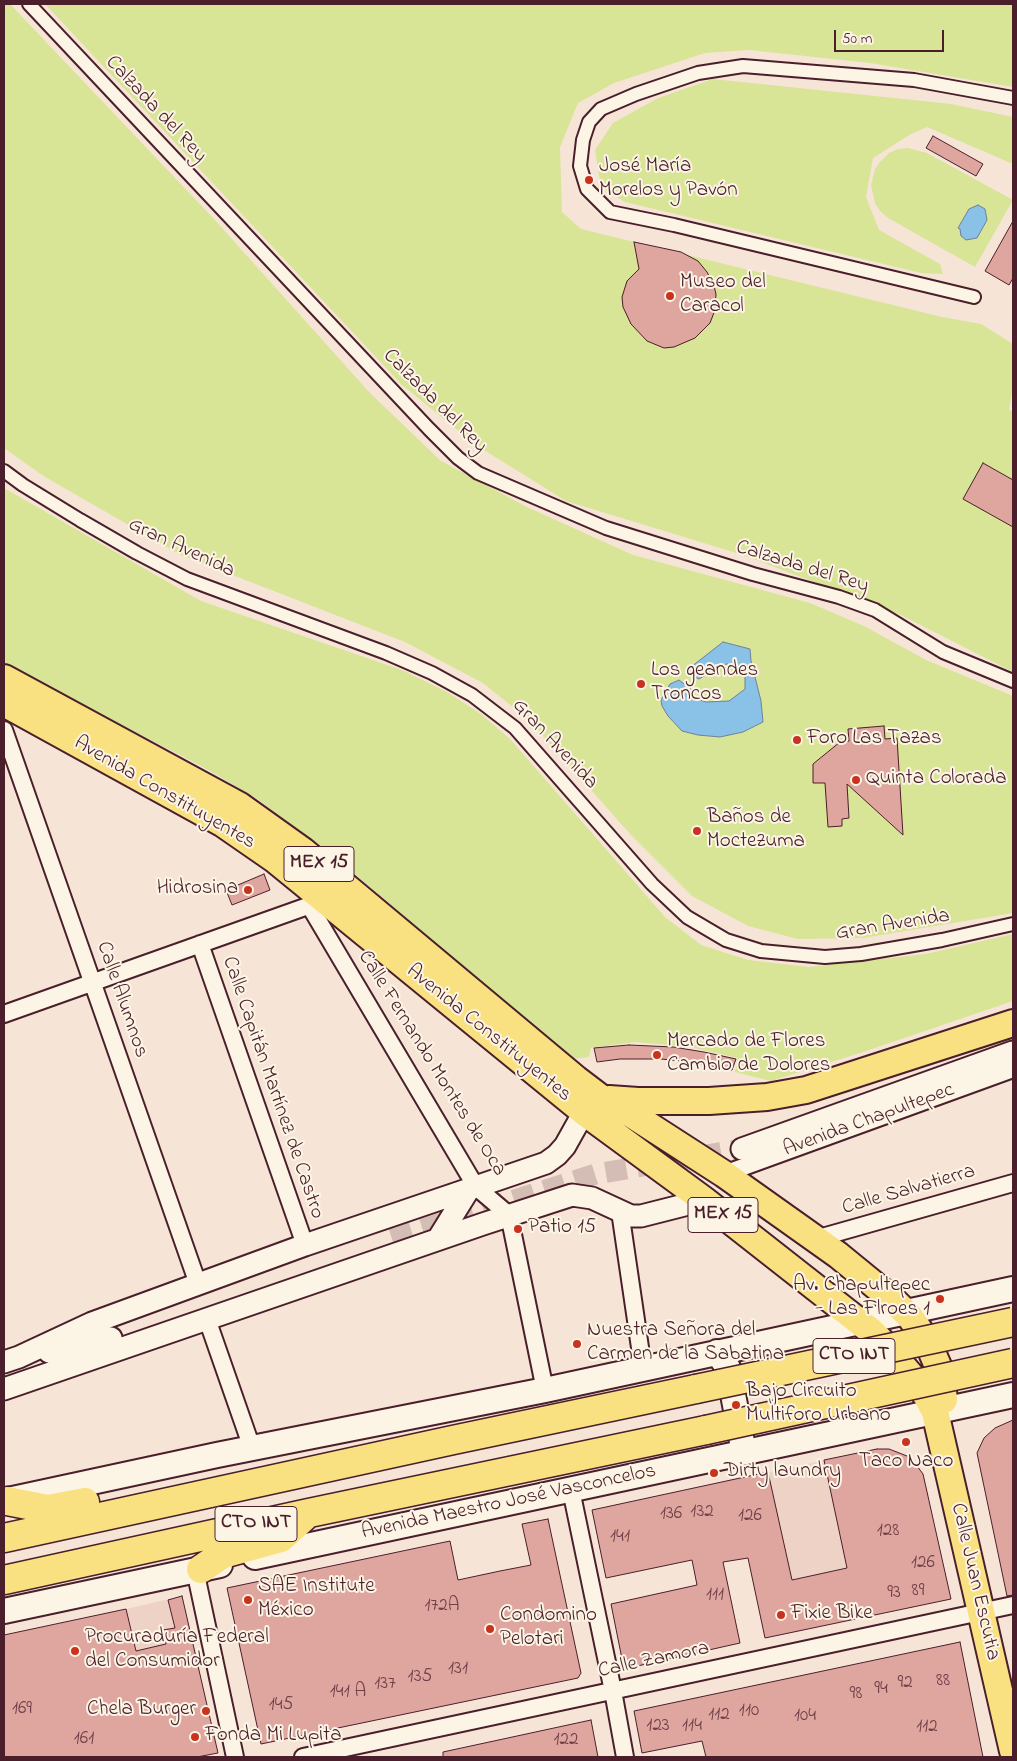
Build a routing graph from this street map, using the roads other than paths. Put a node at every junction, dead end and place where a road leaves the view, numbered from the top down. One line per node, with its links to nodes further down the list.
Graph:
1 (29, 4): 6 (street, Calzada del Rey)
2 (1013, 98): 3 (street)
3 (974, 297)
4 (4, 471): 9 (street, Gran Avenida)
5 (4, 678): 7 (main road, Avenida Constituyentes / MEX 15)
6 (1013, 681)
7 (12, 711): 8 (main road, Avenida Constituyentes / MEX 15); 11 (street, Calle Alumnos); 16 (main road, Avenida Constituyentes / MEX 15)
8 (317, 903): 10 (street); 16 (main road, Avenida Constituyentes / MEX 15); 20 (street, Calle Fernando Montes de Oca)
9 (1013, 924)
10 (200, 944): 11 (street); 27 (street, Calle Capitán Martínez de Castro)
11 (92, 983): 12 (street); 28 (street, Calle Alumnos)
12 (4, 1014)
13 (1013, 1023): 16 (main road)
14 (1013, 1052): 17 (street, Avenida Chapultepec)
15 (1013, 1069): 18 (street, Avenida Chapultepec)
16 (592, 1105): 18 (main road, Avenida Constituyentes / MEX 15); 20 (street); 21 (main road, Avenida Constituyentes / MEX 15)
17 (742, 1149)
18 (724, 1174): 26 (main road, Avenida Constituyentes / MEX 15)
19 (1013, 1183): 26 (street, Calle Salvatierra)
20 (472, 1188): 23 (street, Calle Fernando Montes de Oca); 25 (street); 27 (street)
21 (704, 1200): 22 (street); 33 (main road, Avenida Constituyentes / MEX 15)
22 (620, 1211): 23 (street); 37 (street)
23 (509, 1215): 25 (street); 39 (street)
24 (392, 1239): 35 (street)
25 (438, 1239): 31 (street)
26 (815, 1239): 30 (main road, Avenida Constituyentes / MEX 15)
27 (304, 1246): 28 (street)
28 (198, 1284): 35 (street)
29 (1013, 1289): 30 (main road, CTO INT)
30 (906, 1312): 33 (main road, CTO INT); 41 (main road, Avenida Constituyentes)
31 (207, 1319): 38 (street); 42 (street)
32 (1013, 1322): 46 (highway, CTO INT, bridge)
33 (860, 1323): 34 (main road, CTO INT); 41 (main road, Avenida Constituyentes / MEX 15)
34 (717, 1352): 37 (main road, CTO INT); 43 (main road)
35 (12, 1360)
36 (1013, 1363): 47 (highway, CTO INT, bridge)
37 (643, 1368): 39 (main road, CTO INT)
38 (4, 1389)
39 (545, 1390): 42 (main road, CTO INT)
40 (1013, 1395): 41 (main road, Avenida Maestro José Vasconcelos / CTO INT)
41 (940, 1411): 43 (main road, Avenida Maestro José Vasconcelos / CTO INT); 53 (main road, Calle Juan Escutia)
42 (252, 1448): 45 (main road, CTO INT)
43 (736, 1455): 44 (main road, Avenida Maestro José Vasconcelos / CTO INT)
44 (571, 1490): 49 (main road, Avenida Maestro José Vasconcelos / CTO INT); 54 (street)
45 (5, 1501): 46 (highway)
46 (165, 1503): 48 (highway, CTO INT)
47 (309, 1513): 49 (highway); 50 (highway, CTO INT)
48 (4, 1538)
49 (198, 1570): 52 (main road, Avenida Maestro José Vasconcelos / CTO INT); 56 (street)
50 (4, 1580)
51 (1013, 1606): 53 (street, Calle Zamora)
52 (4, 1611)
53 (981, 1612): 54 (street, Calle Zamora); 55 (main road, Calle Juan Escutia)
54 (613, 1691): 57 (street, Calle Zamora); 58 (street)
55 (1013, 1751)
56 (235, 1757)
57 (303, 1757)
58 (625, 1757)

